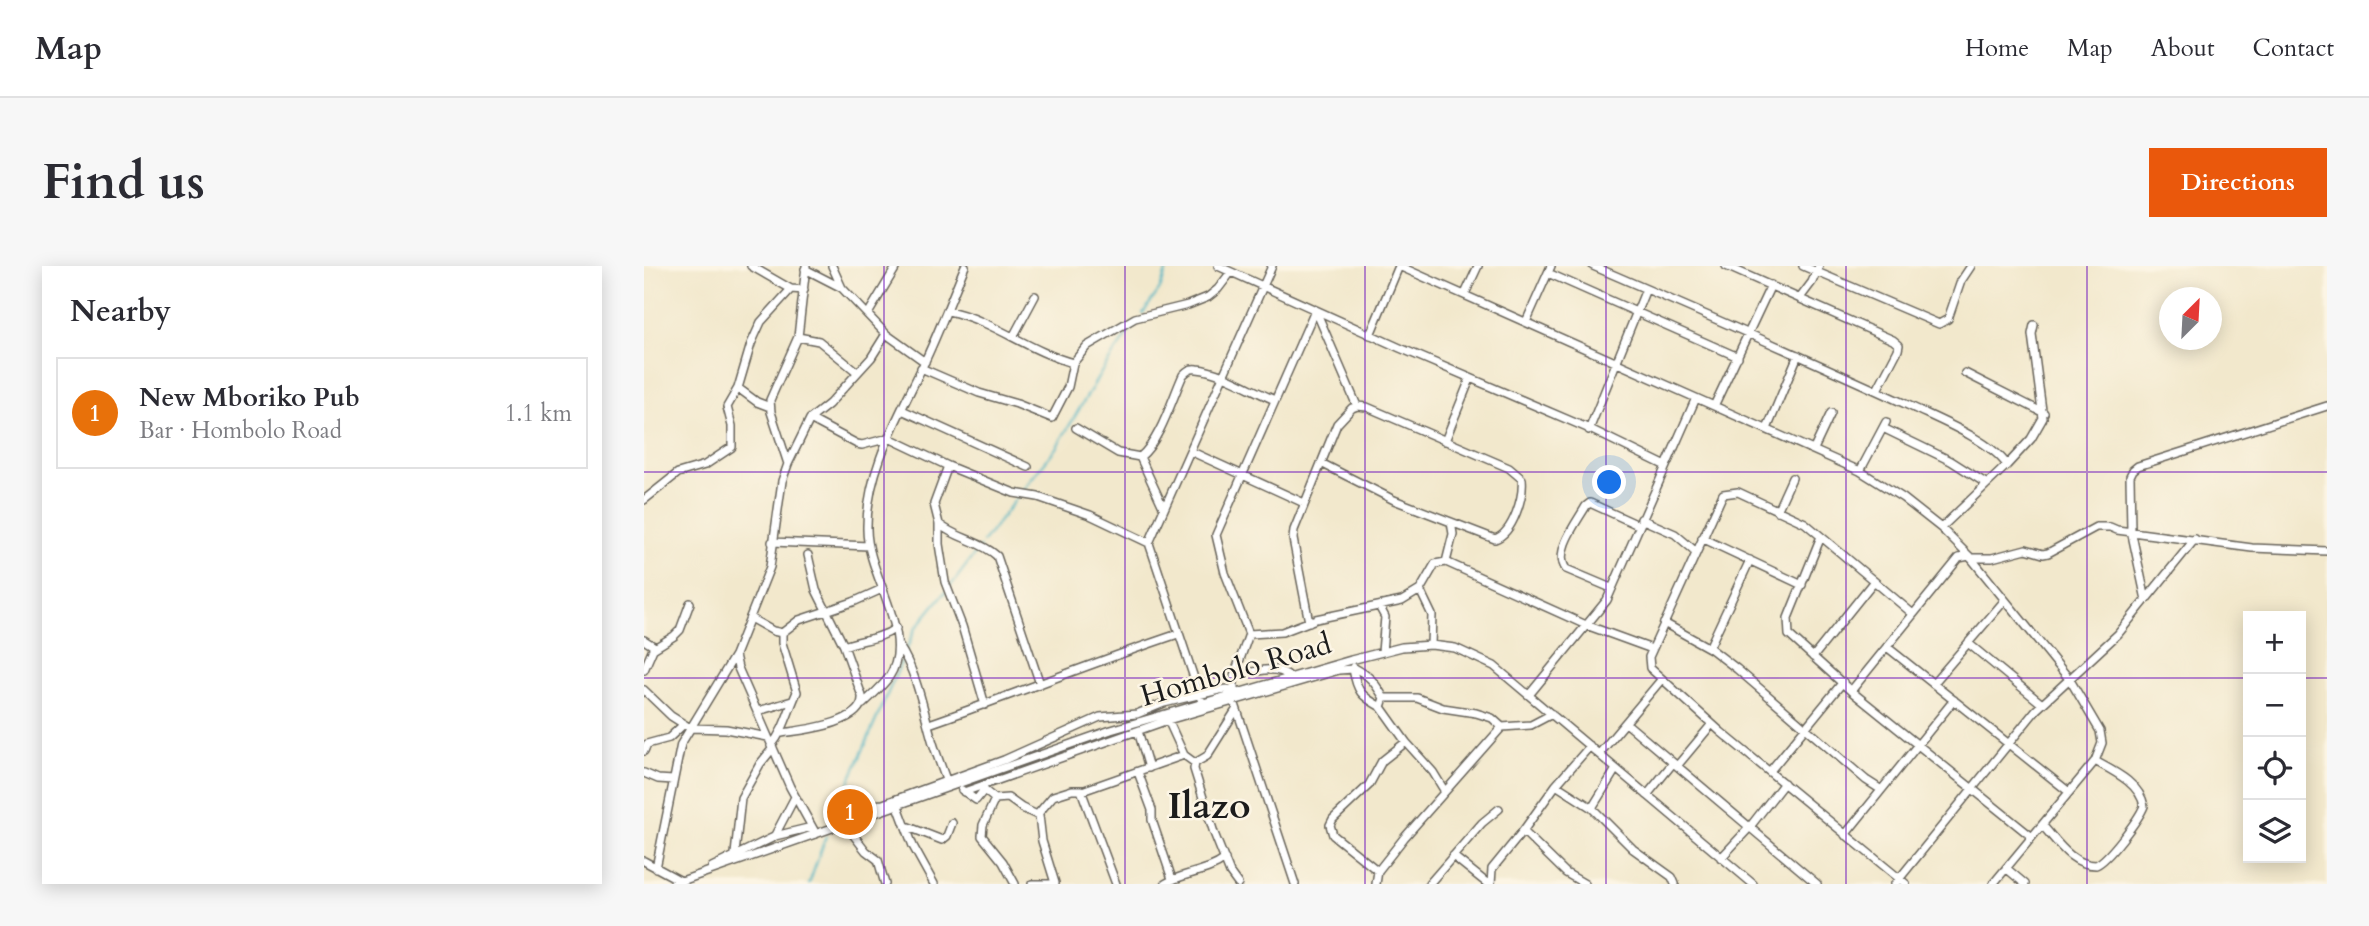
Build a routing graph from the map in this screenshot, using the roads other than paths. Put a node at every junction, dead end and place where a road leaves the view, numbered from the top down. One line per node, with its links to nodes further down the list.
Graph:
1 (751, 266): 22 (street)
2 (832, 266): 21 (street)
3 (965, 266): 29 (street)
4 (1217, 266): 17 (street)
5 (1272, 266): 20 (street)
6 (1399, 266): 25 (street); 36 (street)
7 (1478, 266): 25 (street)
8 (1593, 266): 18 (street)
9 (1616, 266): 18 (street)
10 (1726, 266): 19 (street)
11 (1803, 266): 15 (street)
12 (1971, 266): 15 (street)
13 (805, 267): 21 (street); 24 (street)
14 (895, 269): 31 (street)
15 (1818, 269): 27 (street)
16 (1549, 270): 30 (street); 32 (street)
17 (1231, 272): 20 (street); 42 (street)
18 (1612, 274): 23 (street)
19 (1771, 285): 27 (street); 34 (street)
20 (1263, 286): 28 (street); 46 (street)
21 (842, 288): 31 (street)
22 (791, 289): 24 (street); 48 (street)
23 (1646, 289): 30 (street); 34 (street)
24 (804, 290): 37 (street)
25 (1465, 294): 32 (street)
26 (1035, 296): 38 (street)
27 (1800, 298): 49 (street)
28 (1315, 310): 36 (street); 51 (street); 52 (street)
29 (948, 311): 38 (street); 43 (street)
30 (1636, 313): 40 (street); 41 (street)
31 (868, 314): 35 (street)
32 (1526, 321): 41 (street)
33 (2035, 325): 58 (street)
34 (1749, 333): 39 (street); 40 (street)
35 (886, 334): 43 (street); 44 (street)
36 (1370, 335): 47 (street)
37 (798, 337): 44 (street); 55 (street)
38 (1013, 337): 42 (street)
39 (1798, 355): 49 (street); 61 (street)
40 (1738, 357): 53 (street)
41 (1618, 362): 50 (street); 62 (street)
42 (1073, 363): 43 (street)
43 (923, 365): 56 (street)
44 (857, 372): 59 (street)
45 (1965, 373): 58 (street)
46 (1224, 378): 51 (street); 66 (street); 67 (street)
47 (1470, 379): 62 (street); 64 (street)
48 (738, 388): 55 (street); 78 (street)
49 (1877, 390): 70 (street)
50 (1696, 398): 53 (street); 72 (street)
51 (1275, 400): 75 (street)
52 (1357, 406): 64 (street); 68 (street)
53 (1714, 406): 61 (street)
54 (2327, 406): 86 (street)
55 (770, 407): 69 (street)
56 (902, 410): 63 (street); 73 (street)
57 (1831, 413): 65 (street)
58 (2044, 413): 70 (street)
59 (810, 419): 63 (street); 69 (street)
60 (1076, 428): 67 (street)
61 (1767, 429): 65 (street)
62 (1589, 430): 72 (street)
63 (889, 438): 71 (street); 94 (street)
64 (1445, 441): 82 (street)
65 (1814, 449): 74 (street)
66 (1190, 452): 75 (street); 80 (street)
67 (1140, 457): 80 (street)
68 (1321, 463): 79 (street); 82 (street)
69 (788, 464): 90 (street)
70 (2007, 465): 77 (street)
71 (948, 466): 84 (street); 91 (street)
72 (1666, 466): 83 (street)
73 (1028, 467)
74 (1860, 471): 77 (street); 85 (street)
75 (1241, 475): 79 (street); 120 (street)
76 (1792, 478): 81 (street)
77 (1987, 484): 85 (street)
78 (644, 500)
79 (1304, 503): 114 (street)
80 (1164, 509): 91 (street)
81 (1777, 511): 88 (street); 93 (street)
82 (1451, 522): 99 (street)
83 (1640, 522): 93 (street); 102 (street); 102 (street)
84 (939, 524): 87 (street); 92 (street)
85 (1941, 528): 97 (street)
86 (2131, 530): 89 (street); 97 (street); 106 (street)
87 (952, 535): 92 (street); 141 (street)
88 (1820, 538): 100 (street); 101 (street)
89 (2195, 539): 95 (street); 106 (street)
90 (772, 542): 94 (street); 113 (street)
91 (1149, 543): 119 (street)
92 (939, 544): 154 (street)
93 (1699, 544): 98 (street); 115 (street)
94 (869, 547): 103 (street)
95 (2327, 551)
96 (808, 555): 110 (street)
97 (1970, 557): 105 (street); 111 (street)
98 (1750, 560): 101 (street); 127 (street)
99 (1446, 562): 104 (street); 116 (street)
100 (1874, 581): 111 (street); 132 (street)
101 (1802, 584): 132 (street)
102 (1611, 588): 116 (street)
103 (882, 589): 110 (street); 117 (street)
104 (1420, 590): 108 (street); 123 (street)
105 (2005, 600): 122 (street); 139 (street)
106 (2146, 600): 139 (street)
107 (690, 603): 124 (street)
108 (1392, 603): 109 (street); 112 (street)
109 (1379, 606): 112 (street); 114 (street)
110 (828, 611): 118 (street); 125 (street)
111 (1913, 614): 126 (street)
112 (1385, 617): 130 (street)
113 (750, 618): 118 (street); 131 (street)
114 (1309, 622): 120 (street)
115 (1664, 623): 127 (street); 128 (street)
116 (1586, 625): 128 (street); 145 (street)
117 (896, 628): 125 (street); 129 (street)
118 (782, 634): 150 (street)
119 (1178, 634): 141 (street); 147 (street)
120 (1250, 634): 136 (street)
121 (644, 640): 124 (street)
122 (1968, 643): 142 (street); 153 (street)
123 (1431, 645): 130 (street, Hombolo Road); 145 (street, Hombolo Road)
124 (655, 646): 135 (street)
125 (844, 646): 151 (street)
126 (1887, 647): 142 (street); 144 (street)
127 (1709, 648): 165 (street)
128 (1652, 649): 138 (street)
129 (903, 652): 151 (street); 161 (street)
130 (1382, 652): 133 (street, Hombolo Road)
131 (735, 655): 157 (street); 163 (street)
132 (1813, 657): 140 (street)
133 (1351, 660): 134 (street); 137 (street, Hombolo Road)
134 (1353, 669): 146 (street); 148 (street); 155 (street)
135 (644, 670)
136 (1234, 676): 137 (street); 146 (street)
137 (1290, 677): 146 (street, Hombolo Road)
138 (1661, 680): 160 (street); 162 (street)
139 (2070, 680): 153 (street); 177 (street)
140 (1843, 682): 144 (street); 165 (street)
141 (1040, 684): 154 (street)
142 (1933, 684): 149 (street)
143 (644, 690): 163 (street)
144 (1851, 691): 170 (street)
145 (1529, 695): 158 (street, Hombolo Road)
146 (1233, 697): 147 (street, Hombolo Road); 156 (street); 159 (street)
147 (1201, 698): 152 (street); 159 (street, Hombolo Road)
148 (1384, 698): 155 (street); 164 (street)
149 (1954, 700): 170 (street); 171 (street)
150 (792, 701): 157 (street); 167 (street)
151 (863, 704): 167 (street)
152 (1164, 704): 159 (street); 186 (street)
153 (2042, 704): 171 (street)
154 (985, 705): 161 (street)
155 (1381, 707): 169 (street)
156 (1236, 710): 178 (street); 233 (street)
157 (758, 711): 168 (street)
158 (1552, 714): 164 (street); 172 (street, Hombolo Road)
159 (1167, 717): 166 (street); 176 (street); 189 (street, Hombolo Road)
160 (1626, 723): 175 (street); 179 (street)
161 (929, 724): 186 (street)
162 (1712, 724): 179 (street); 182 (street)
163 (687, 726): 168 (street); 174 (street); 185 (street)
164 (1502, 727): 192 (street)
165 (1806, 728): 182 (street); 191 (street)
166 (1138, 731): 180 (street); 194 (street)
167 (782, 733): 173 (street)
168 (768, 737): 173 (street)
169 (1406, 742): 192 (street); 220 (street)
170 (1917, 744): 190 (street); 191 (street)
171 (2008, 744): 190 (street); 195 (street)
172 (1590, 746): 175 (street, Hombolo Road); 188 (street)
173 (772, 747): 197 (street); 213 (street)
174 (644, 751)
175 (1599, 754): 181 (street, Hombolo Road)
176 (1184, 755): 178 (street); 180 (street)
177 (2095, 761): 195 (street); 204 (street)
178 (1195, 764): 216 (street)
179 (1675, 764): 196 (street); 207 (street)
180 (1149, 768): 183 (street)
181 (1616, 769): 196 (street, Hombolo Road); 200 (street)
182 (1770, 771): 187 (street)
183 (1138, 772): 193 (street); 222 (street)
184 (644, 773): 185 (street)
185 (673, 780): 218 (street)
186 (946, 780): 205 (street)
187 (1784, 783): 207 (street); 210 (street)
188 (1556, 785): 200 (street); 209 (street)
189 (957, 786): 194 (street); 199 (street, Hombolo Road)
190 (1971, 787): 212 (street); 223 (street)
191 (1880, 789): 210 (street)
192 (1444, 790): 220 (street)
193 (1082, 791): 202 (street); 230 (street)
194 (964, 792): 198 (street)
195 (2069, 792): 204 (street)
196 (1647, 794): 215 (street, Hombolo Road)
197 (795, 797): 208 (street); 211 (street)
198 (995, 799): 202 (street); 227 (street)
199 (898, 806): 205 (street, Hombolo Road); 206 (street)
200 (1592, 808): 238 (street)
201 (1499, 809): 214 (street)
202 (1040, 815): 229 (street)
203 (951, 824): 206 (street)
204 (2042, 825): 212 (street)
205 (842, 826): 208 (street, Hombolo Road); 226 (street)
206 (906, 826): 225 (street)
207 (1749, 828): 215 (street); 240 (street)
208 (814, 830): 211 (street); 221 (street, Hombolo Road)
209 (1523, 831): 236 (street); 237 (street)
210 (1844, 835): 223 (street)
211 (774, 837): 213 (street)
212 (2032, 837): 219 (street)
213 (735, 855): 221 (street)
214 (1453, 856): 235 (street); 236 (street)
215 (1721, 858): 239 (street, Hombolo Road)
216 (1225, 859): 222 (street); 232 (street)
217 (644, 861): 218 (street)
218 (656, 868): 224 (street)
219 (2006, 868): 241 (street); 242 (street)
220 (1378, 872): 234 (street)
221 (703, 873): 224 (street, Hombolo Road)
222 (1172, 879): 231 (street)
223 (1900, 882)
224 (677, 883)
225 (931, 883)
226 (885, 884)
227 (1015, 884)
228 (1032, 884): 229 (street)
229 (1055, 884)
230 (1116, 884)
231 (1165, 884)
232 (1238, 884)
233 (1295, 884)
234 (1376, 884)
235 (1429, 884)
236 (1490, 884)
237 (1585, 884)
238 (1675, 884)
239 (1753, 884)
240 (1817, 884)
241 (1993, 884)
242 (2025, 884)

